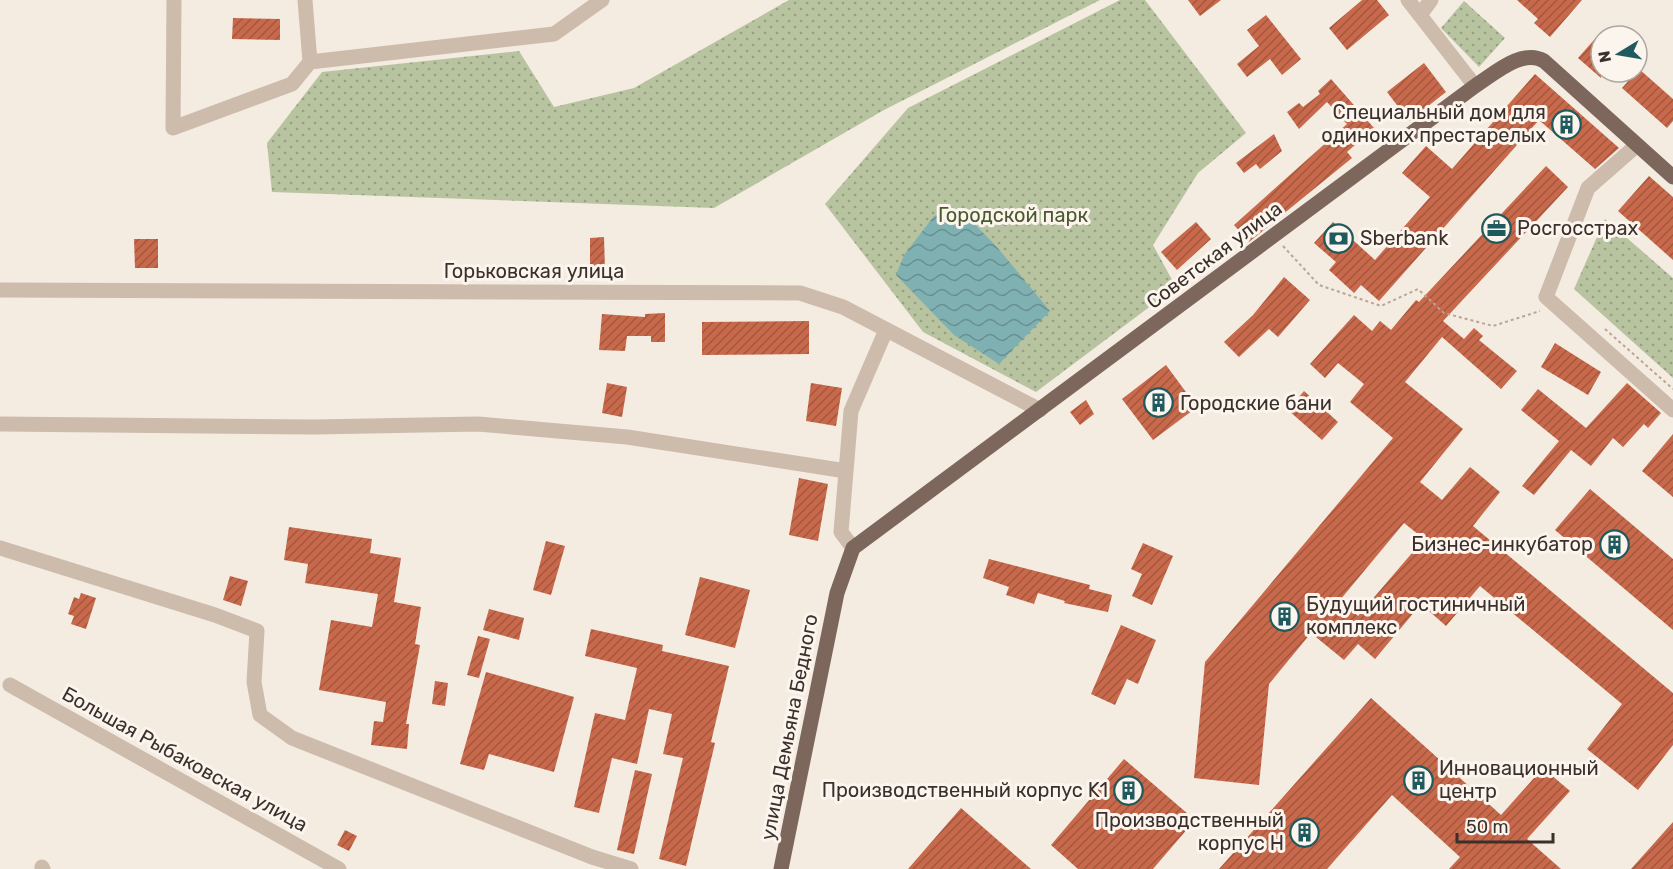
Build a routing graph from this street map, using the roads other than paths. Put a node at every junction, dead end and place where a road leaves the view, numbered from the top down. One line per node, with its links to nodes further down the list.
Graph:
1 (174, 0): 7 (street)
2 (305, 0): 7 (street)
3 (602, 0): 7 (street)
4 (1408, 0): 6 (street)
5 (1431, 0): 6 (street)
6 (1420, 15): 8 (street)
7 (310, 62)
8 (1475, 86): 9 (main road, Советская улица); 13 (main road, Советская улица)
9 (1637, 145): 10 (main road, Советская улица); 14 (street)
10 (1673, 177)
11 (0, 290): 12 (street, Горьковская улица)
12 (886, 330): 13 (street, Горьковская улица); 16 (street)
13 (1040, 410): 18 (main road, Советская улица)
14 (1673, 410)
15 (0, 424): 16 (street)
16 (846, 471): 18 (street)
17 (0, 548): 21 (street)
18 (853, 548): 22 (main road, улица Демьяна Бедного)
19 (10, 685): 20 (street, Большая Рыбаковская улица)
20 (339, 869)
21 (631, 869)
22 (781, 869)

